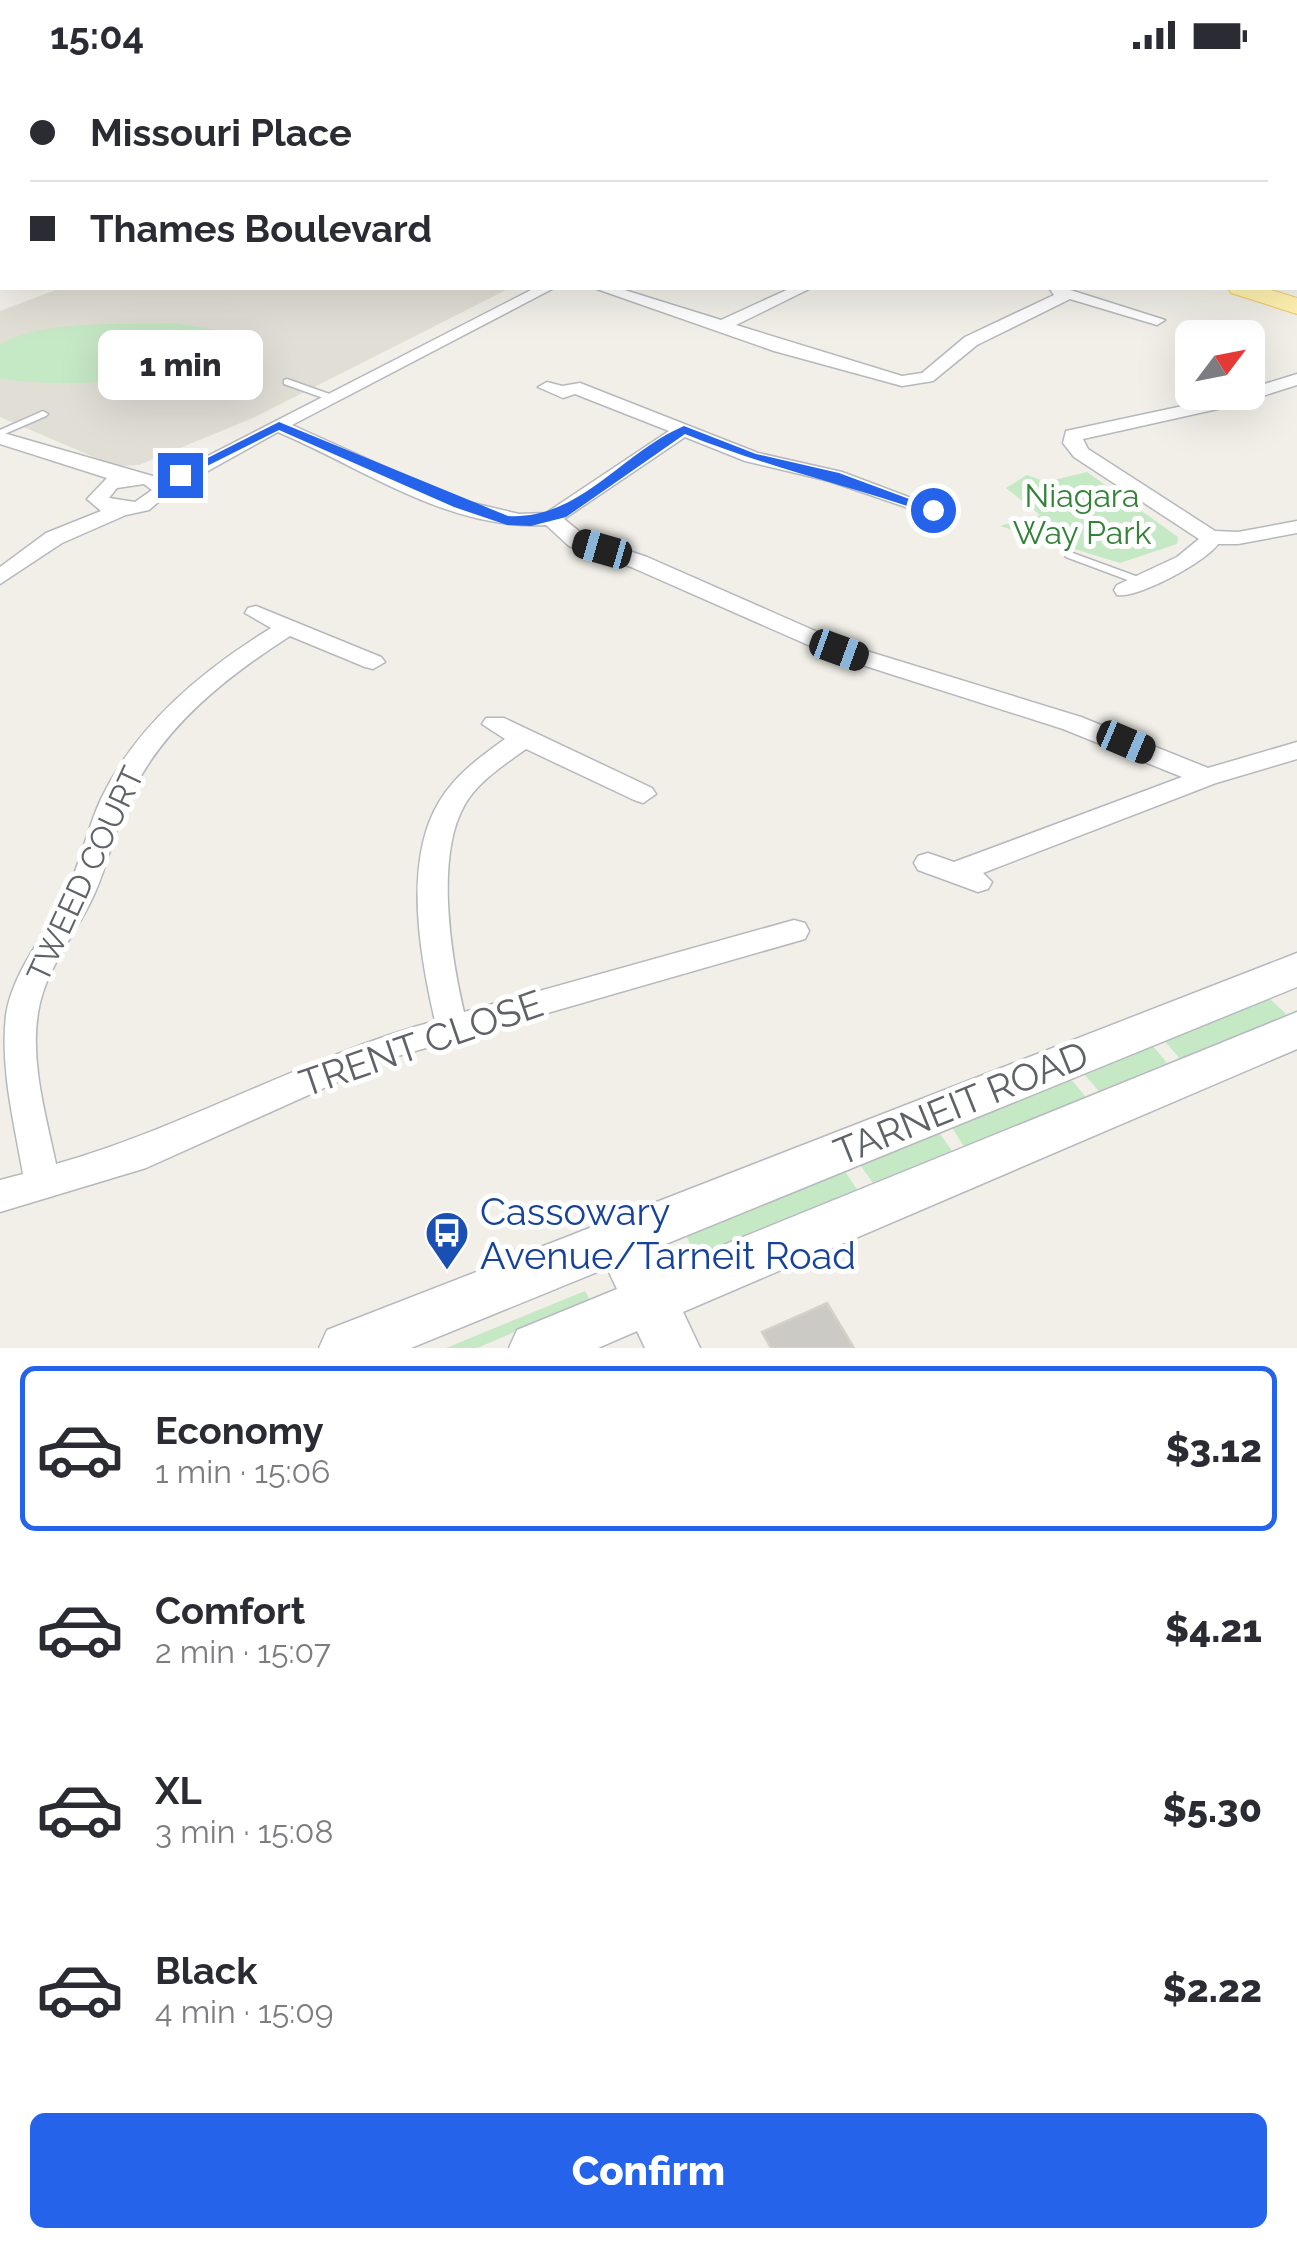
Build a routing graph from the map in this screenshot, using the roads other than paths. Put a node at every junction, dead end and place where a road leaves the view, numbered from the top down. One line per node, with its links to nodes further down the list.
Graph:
1 (1044, 70): 2 (lane)
2 (1070, 70)
3 (542, 290): 15 (street)
4 (609, 290): 11 (street)
5 (799, 290): 11 (street)
6 (1053, 290): 8 (street)
7 (1246, 290): 9 (main road)
8 (1068, 294): 10 (street); 11 (street)
9 (1297, 306)
10 (1158, 320)
11 (723, 325)
12 (1297, 379): 29 (street)
13 (287, 382): 15 (lane)
14 (546, 387): 18 (street)
15 (332, 398): 17 (street)
16 (43, 414): 19 (lane)
17 (279, 426): 21 (street); 27 (street)
18 (684, 430): 26 (street); 27 (street)
19 (0, 436): 20 (street)
20 (28, 448): 22 (street); 24 (street)
21 (212, 458): 22 (street); 23 (street)
22 (133, 478): 23 (street); 24 (street)
23 (163, 488): 25 (street)
24 (99, 495): 25 (street); 30 (street)
25 (123, 509): 30 (street)
26 (938, 510)
27 (550, 519): 40 (street)
28 (1297, 527): 29 (street)
29 (1211, 536): 33 (street)
30 (54, 538): 32 (street)
31 (1070, 555): 33 (lane)
32 (0, 577)
33 (1131, 585)
34 (256, 612): 35 (street)
35 (288, 627): 36 (street); 47 (street, TWEED COURT)
36 (372, 664)
37 (495, 724): 38 (street)
38 (523, 738): 41 (street); 45 (street)
39 (1297, 750): 40 (street)
40 (1207, 777): 42 (street)
41 (647, 793)
42 (953, 873)
43 (796, 929): 45 (street, TRENT CLOSE)
44 (1297, 969): 49 (main road, TARNEIT ROAD)
45 (452, 1027): 47 (street, TRENT CLOSE)
46 (1297, 1030): 50 (main road, TARNEIT ROAD)
47 (43, 1186): 48 (street, TRENT CLOSE)
48 (0, 1196)
49 (620, 1238): 50 (main road); 51 (main road, TARNEIT ROAD)
50 (650, 1300): 52 (main road, TARNEIT ROAD); 53 (main road)
51 (346, 1348)
52 (536, 1348)
53 (673, 1348)

